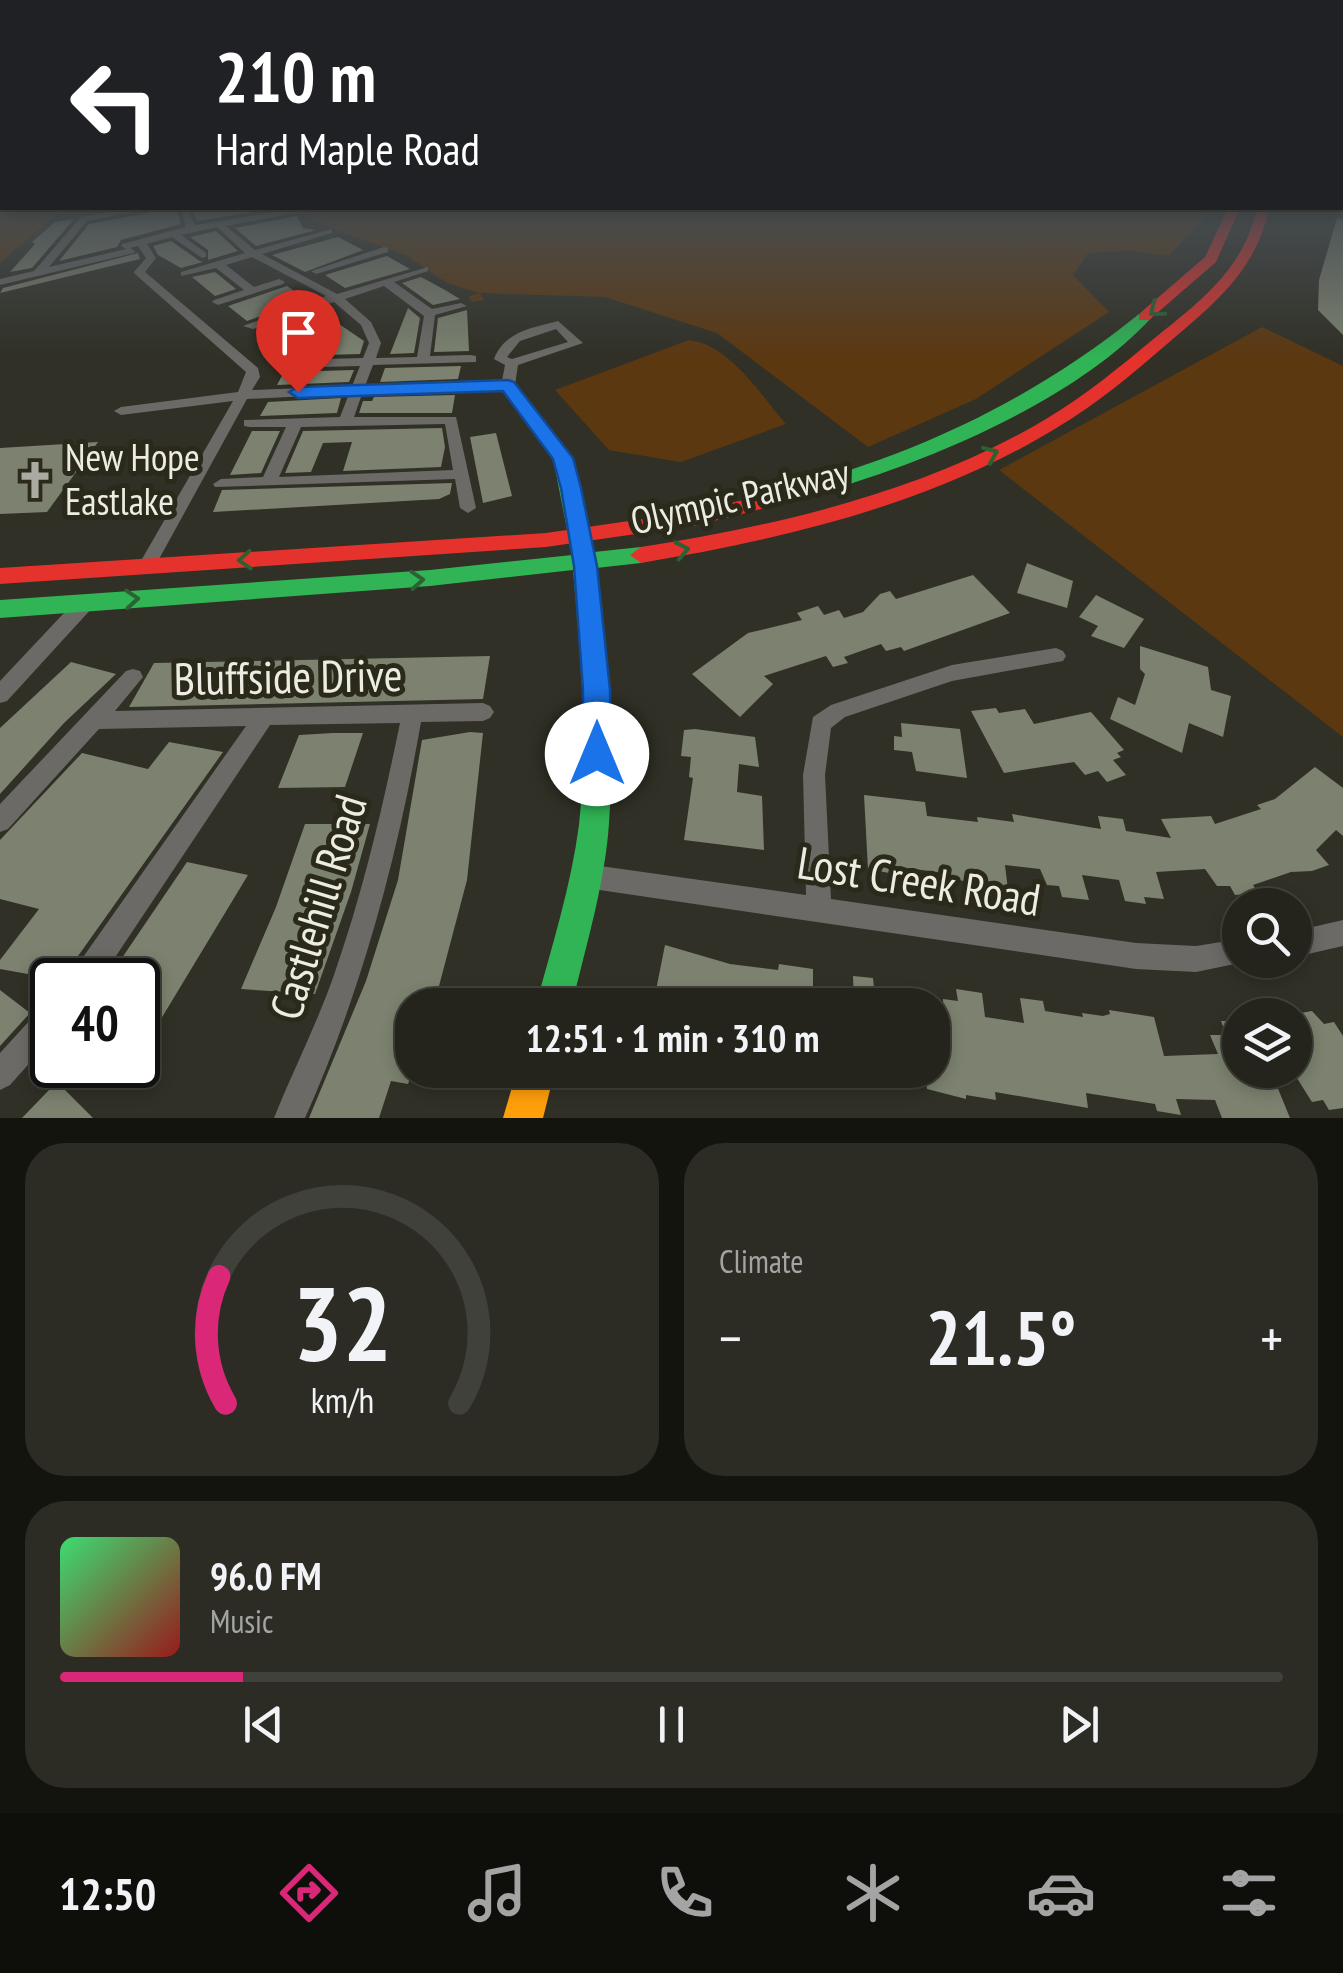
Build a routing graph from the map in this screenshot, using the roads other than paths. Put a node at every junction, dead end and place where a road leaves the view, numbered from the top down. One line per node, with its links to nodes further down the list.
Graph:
1 (55, 253): 14 (street)
2 (106, 253): 14 (street)
3 (143, 253): 33 (street)
4 (256, 253): 11 (street)
5 (262, 253): 20 (street)
6 (373, 253): 10 (street)
7 (1214, 253): 42 (main road, Olympic Parkway, one-way to 42)
8 (1246, 253): 44 (main road, Olympic Parkway, one-way to 8)
9 (326, 256): 10 (street)
10 (340, 263): 13 (street)
11 (218, 264): 15 (street); 19 (street)
12 (424, 269): 16 (street)
13 (316, 271)
14 (39, 272): 17 (street)
15 (185, 274)
16 (384, 281): 20 (street); 23 (street)
17 (1, 282)
18 (278, 282): 19 (street)
19 (252, 291): 21 (street)
20 (333, 298): 24 (street); 29 (street)
21 (218, 302)
22 (461, 306): 23 (street)
23 (429, 313): 28 (street)
24 (249, 326)
25 (534, 332): 26 (street); 26 (street); 31 (street)
26 (553, 350): 31 (street)
27 (471, 359): 28 (street)
28 (423, 360): 29 (street)
29 (370, 362): 30 (street); 32 (street)
30 (282, 364)
31 (510, 374): 32 (street); 42 (main road)
32 (357, 390): 33 (street); 35 (street)
33 (242, 396): 34 (street); 43 (street)
34 (121, 411)
35 (346, 419): 36 (street); 38 (street)
36 (296, 421): 37 (street); 39 (street)
37 (249, 423)
38 (462, 474): 39 (street); 41 (street)
39 (270, 481): 40 (street)
40 (221, 484)
41 (468, 508)
42 (581, 536): 43 (main road, Olympic Parkway, one-way to 43); 44 (main road)
43 (147, 566): 45 (main road, Olympic Parkway)
44 (585, 566): 46 (main road, Olympic Parkway, one-way to 44); 56 (main road)
45 (0, 576)
46 (86, 602): 47 (main road, Olympic Parkway); 50 (street)
47 (0, 609)
48 (1056, 656): 57 (street)
49 (133, 678): 54 (street)
50 (0, 695)
51 (483, 712): 52 (street, Bluffside Drive)
52 (412, 716): 53 (street, Bluffside Drive); 66 (street, Castlehill Road)
53 (263, 718): 54 (street, Bluffside Drive); 61 (street)
54 (94, 720): 55 (street)
55 (0, 821)
56 (586, 876): 57 (street, Lost Creek Road); 62 (main road)
57 (819, 909): 60 (street, Lost Creek Road)
58 (1343, 934): 59 (street)
59 (1312, 940)
60 (1222, 954)
61 (99, 958)
62 (558, 988)
63 (30, 1042): 64 (street)
64 (0, 1075)
65 (531, 1088): 67 (main road)
66 (289, 1118)
67 (523, 1118)

